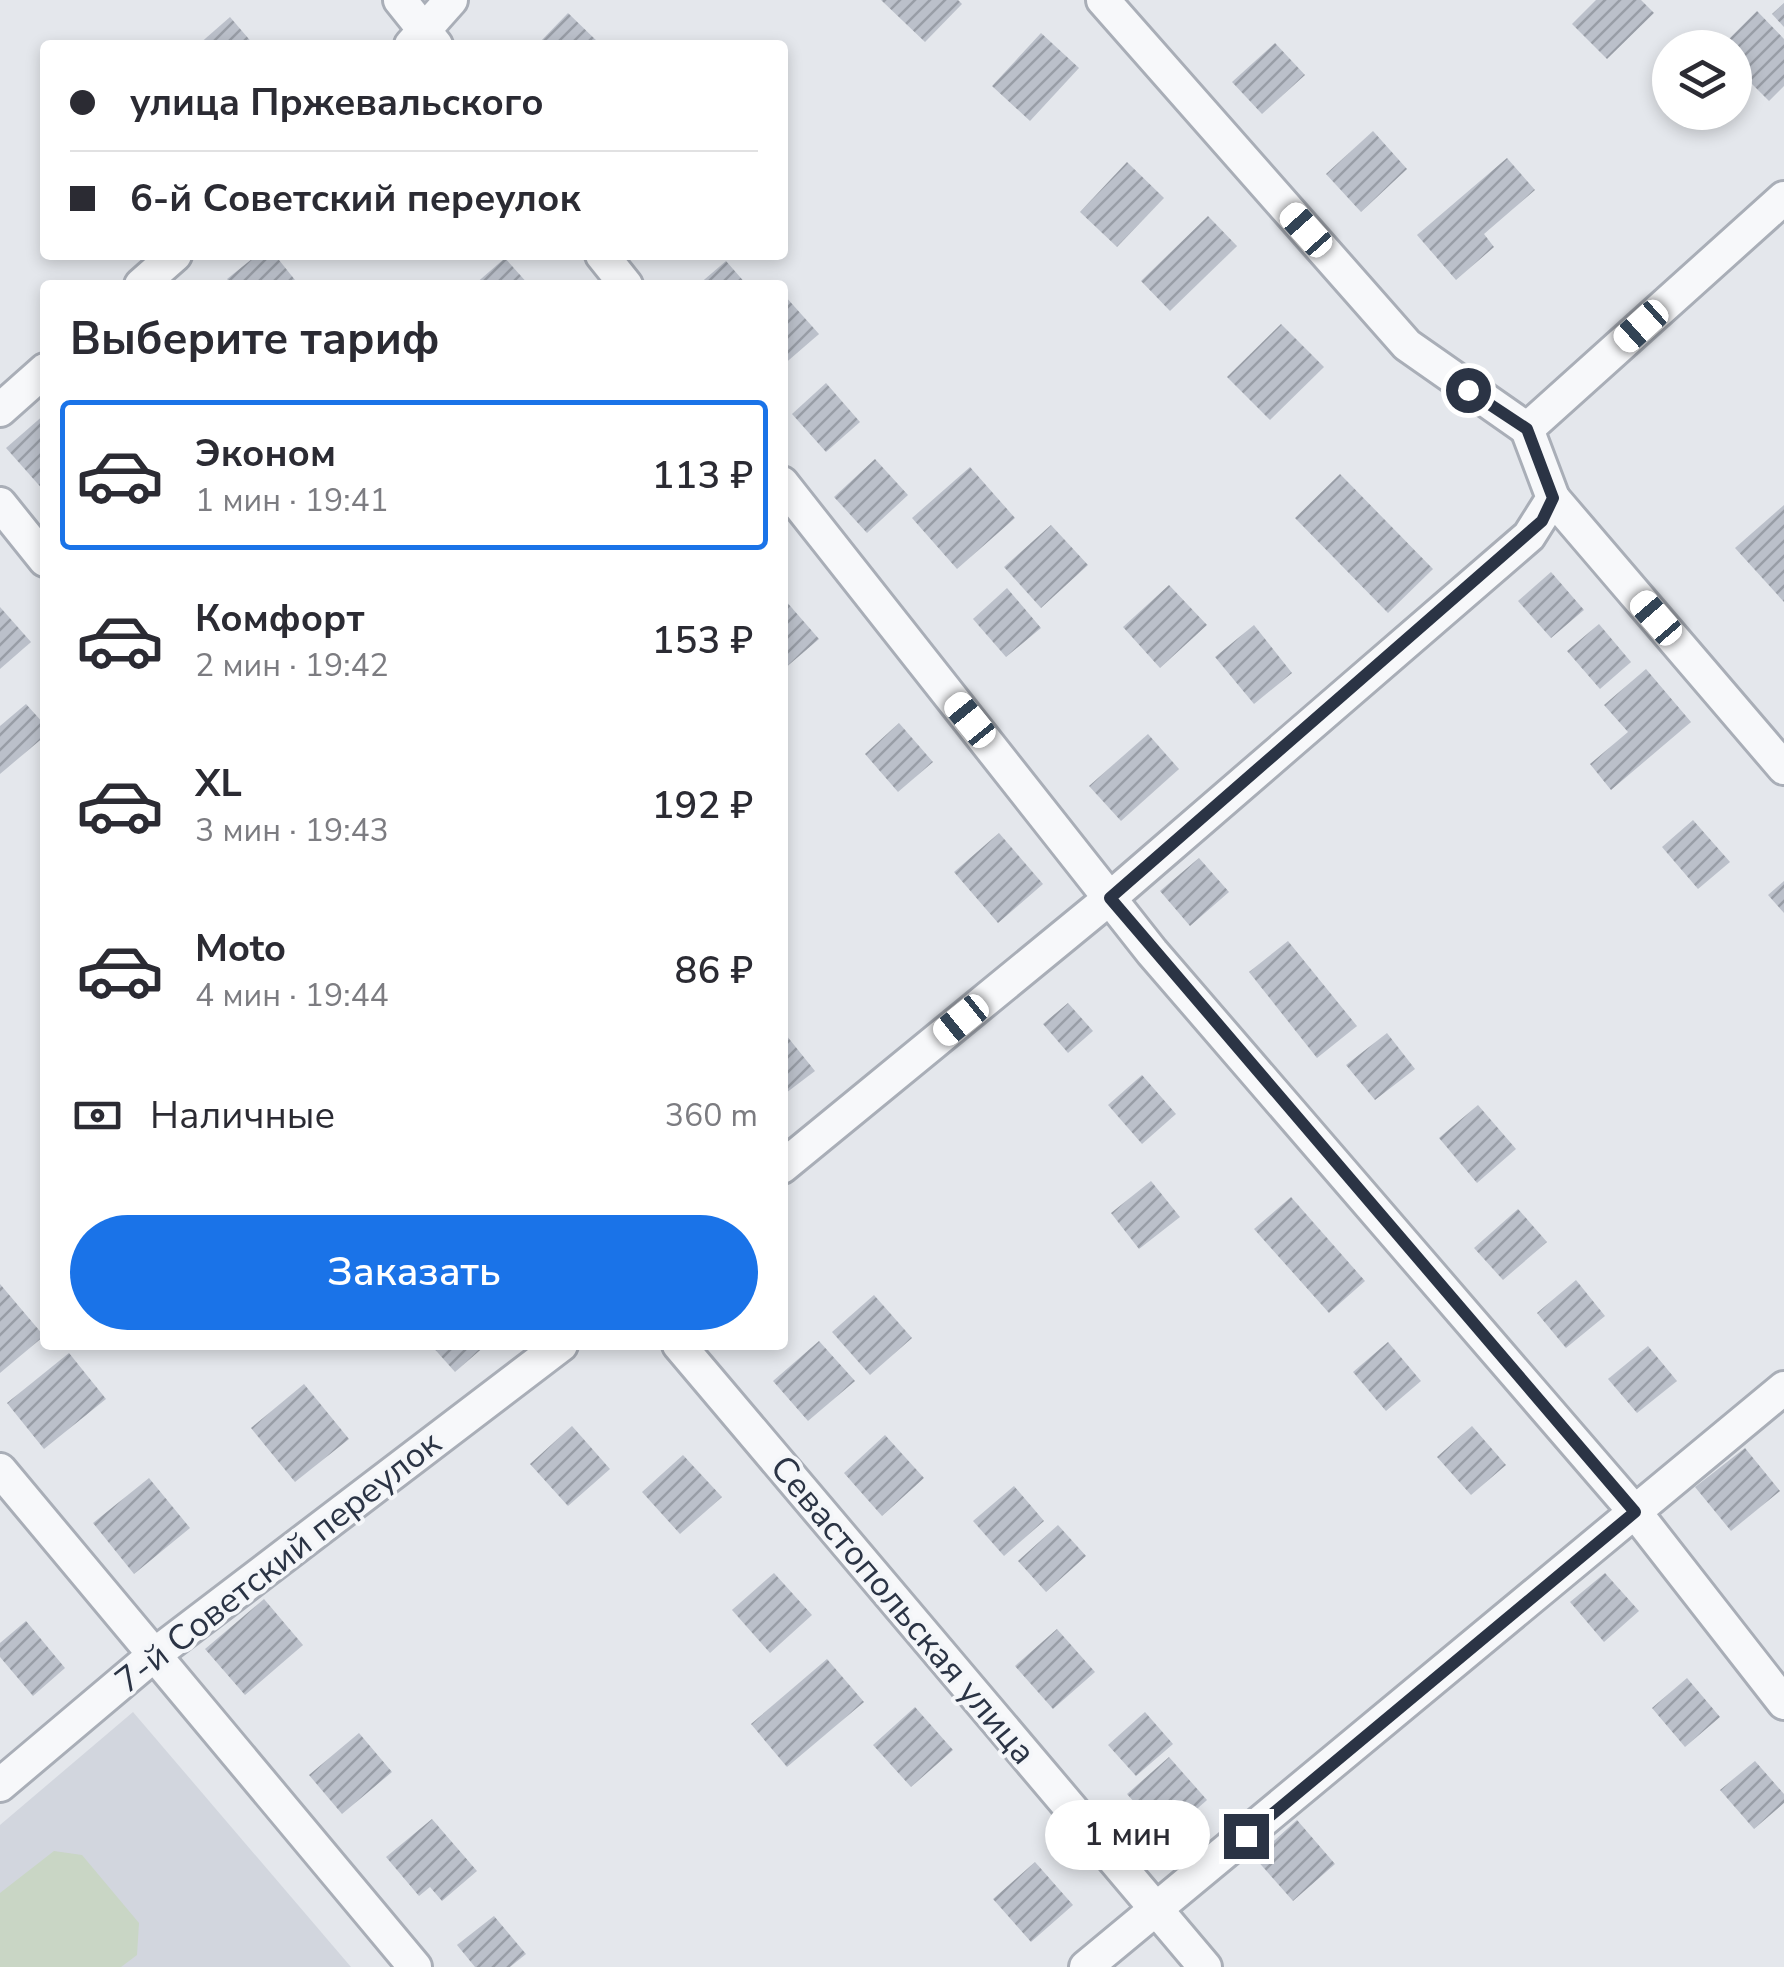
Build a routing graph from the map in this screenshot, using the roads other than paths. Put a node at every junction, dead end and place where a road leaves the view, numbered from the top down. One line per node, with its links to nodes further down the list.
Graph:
1 (400, 0): 4 (street)
2 (450, 0): 4 (street)
3 (1103, 0): 12 (street)
4 (424, 40)
5 (1784, 198): 12 (street)
6 (169, 260): 8 (street)
7 (606, 260): 9 (street)
8 (147, 280)
9 (622, 280)
10 (40, 374): 11 (street)
11 (0, 410)
12 (1527, 429): 14 (street)
13 (788, 492): 18 (street)
14 (1553, 498): 17 (street); 18 (street)
15 (0, 504): 16 (street)
16 (40, 554)
17 (1784, 768)
18 (1110, 898): 19 (street); 24 (street)
19 (788, 1162)
20 (553, 1350): 25 (street, 7-й Советский переулок)
21 (683, 1350): 28 (street, Севастопольская улица)
22 (1784, 1388): 24 (street)
23 (0, 1470): 25 (street)
24 (1635, 1512): 26 (street); 28 (street)
25 (154, 1655): 27 (street, 7-й Советский переулок); 29 (street)
26 (1784, 1703)
27 (0, 1785)
28 (1157, 1911): 30 (street); 31 (street, Севастопольская улица)
29 (415, 1967)
30 (1086, 1967)
31 (1206, 1967)

